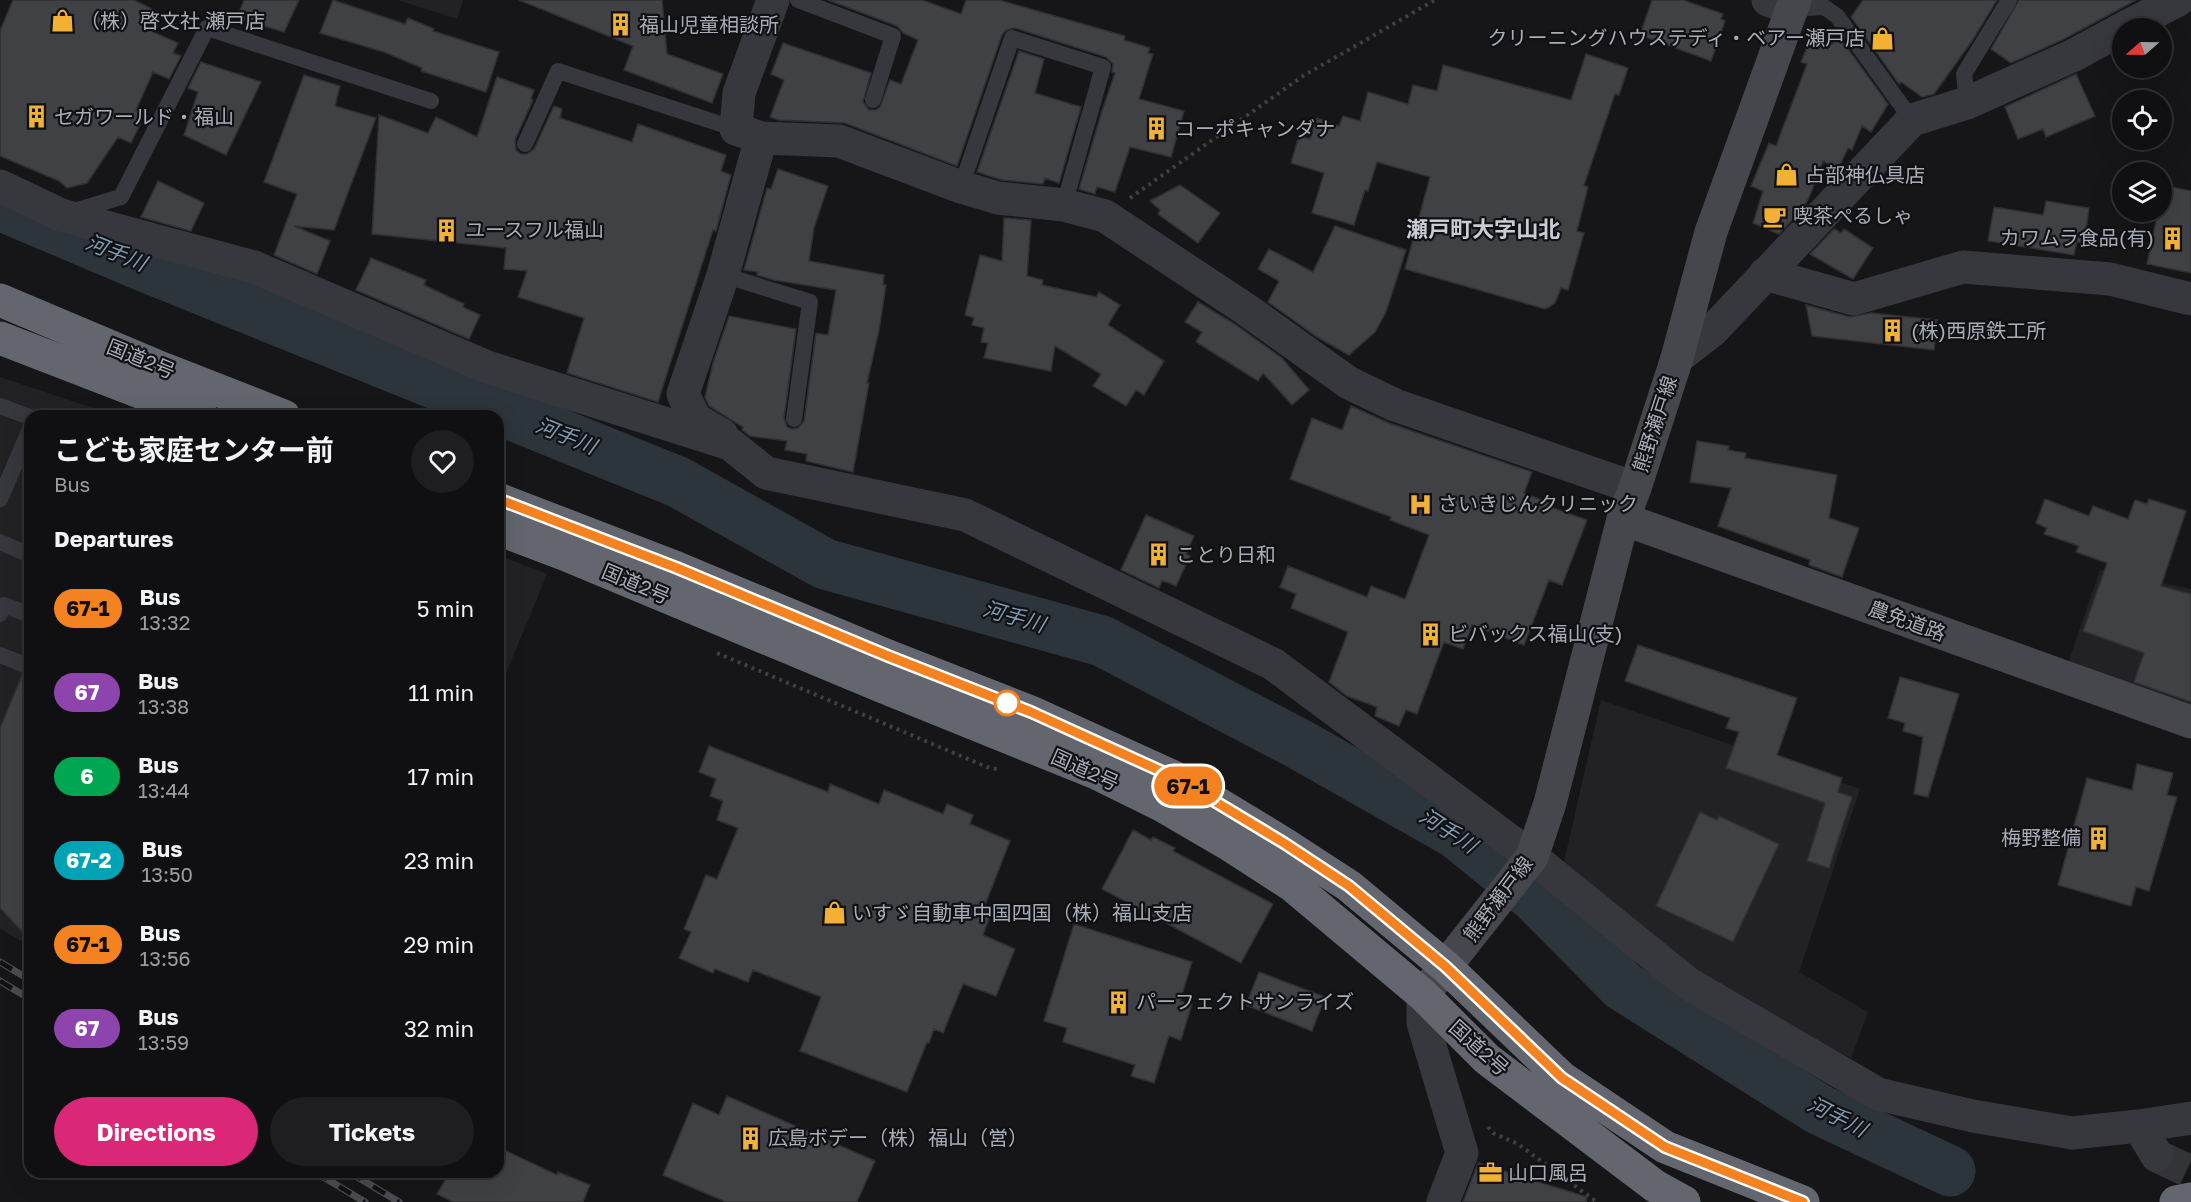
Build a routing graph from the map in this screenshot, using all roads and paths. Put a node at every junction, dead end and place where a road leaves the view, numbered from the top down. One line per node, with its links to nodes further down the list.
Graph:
1 (773, 0): 13 (street)
2 (798, 0): 9 (lane)
3 (1435, 0): 19 (path)
4 (2009, 0): 11 (lane)
5 (2178, 0): 7 (street)
6 (1785, 3): 12 (lane); 25 (main road, 熊野瀬戸線)
7 (2144, 18)
8 (2112, 35): 11 (street)
9 (873, 100)
10 (431, 101): 18 (lane)
11 (1966, 103): 12 (street)
12 (1912, 120): 20 (street)
13 (748, 133): 14 (lane); 16 (street); 21 (street)
14 (525, 144)
15 (0, 186): 18 (street)
16 (961, 187): 17 (street); 17 (lane)
17 (1064, 205): 19 (street)
18 (61, 215): 32 (street)
19 (1105, 216): 33 (street)
20 (1765, 274): 22 (street); 25 (street)
21 (723, 275): 30 (lane); 32 (street)
22 (2191, 298)
23 (0, 300): 28 (highway, 国道2号)
24 (0, 338): 27 (highway, 国道2号)
25 (1677, 358): 33 (main road, 熊野瀬戸線)
26 (0, 406): 29 (lane)
27 (186, 410)
28 (269, 410)
29 (24, 415)
30 (794, 419)
31 (24, 443): 34 (lane)
32 (766, 473): 47 (street)
33 (1635, 488): 36 (main road, 熊野瀬戸線)
34 (0, 499)
35 (504, 501): 48 (highway, 国道2号)
36 (1623, 519): 45 (main road, 農免道路); 47 (main road, 熊野瀬戸線)
37 (504, 531): 49 (highway, 国道2号)
38 (0, 542): 39 (lane)
39 (24, 552)
40 (24, 613): 41 (lane)
41 (0, 614)
42 (713, 651): 46 (path)
43 (0, 655): 44 (lane)
44 (24, 665)
45 (2191, 722)
46 (1008, 771)
47 (1532, 857): 48 (main road, 熊野瀬戸線); 52 (street)
48 (1446, 967): 49 (main road, 熊野瀬戸線); 58 (highway, 国道2号)
49 (1423, 995): 55 (street); 57 (highway, 国道2号)
50 (2191, 1118): 52 (street)
51 (1485, 1124): 56 (path)
52 (2139, 1126): 53 (street)
53 (2157, 1156)
54 (2191, 1199): 59 (highway)
55 (1443, 1202)
56 (1597, 1202)
57 (1684, 1202)
58 (1803, 1202)
59 (2176, 1202)

